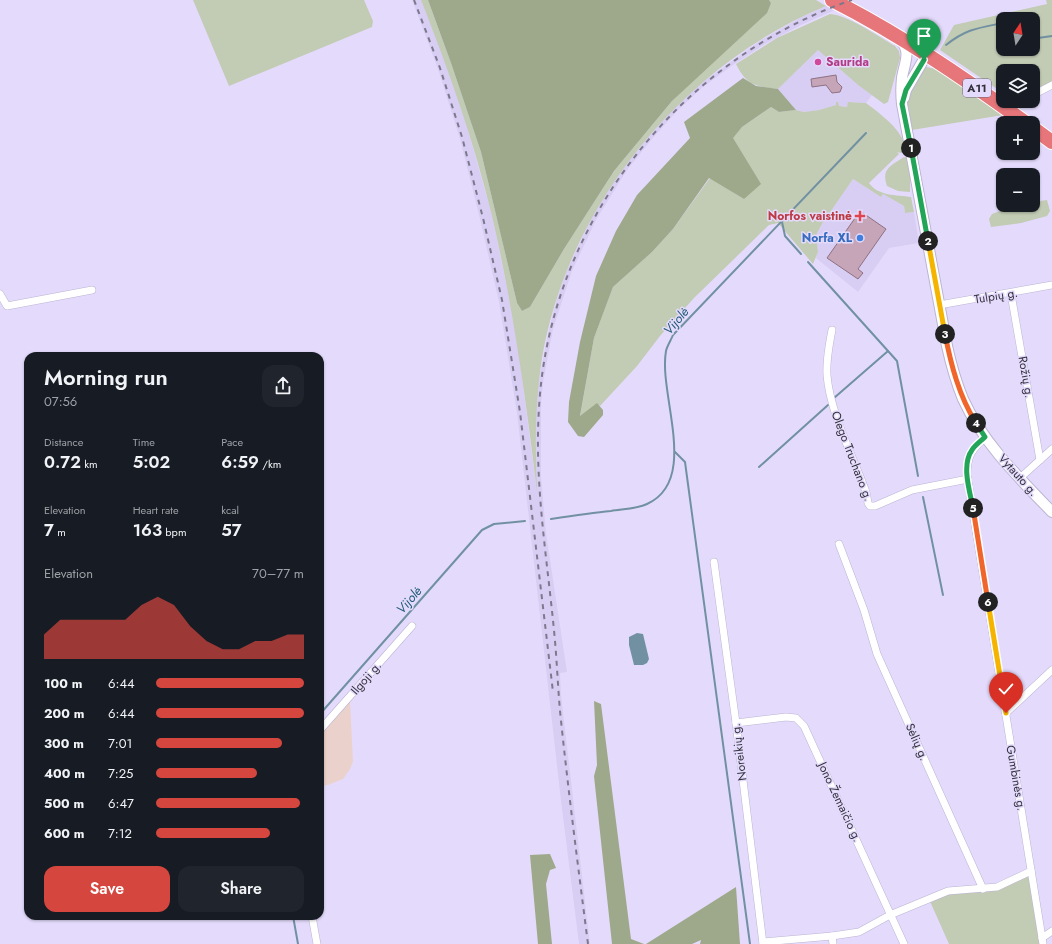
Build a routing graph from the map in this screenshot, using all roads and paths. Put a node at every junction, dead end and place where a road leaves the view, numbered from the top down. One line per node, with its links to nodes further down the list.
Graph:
1 (832, 0): 2 (highway, A11)
2 (888, 30): 3 (highway, A11); 6 (main road)
3 (927, 54): 6 (main road); 8 (highway, A11)
4 (1052, 86): 5 (street)
5 (1040, 92)
6 (902, 104): 16 (main road)
7 (1015, 108): 8 (street)
8 (1011, 112): 9 (highway, A11)
9 (1016, 116)
10 (1040, 133): 11 (highway)
11 (1052, 142)
12 (1052, 286): 15 (street, Tulpių g.)
13 (92, 290): 14 (street)
14 (0, 294)
15 (1011, 294): 16 (street, Tulpių g.); 20 (street, Rožių g.)
16 (939, 305): 18 (main road)
17 (832, 330): 22 (street, Olego Truchano g.)
18 (985, 437): 21 (main road, Vytauto g.); 22 (street, Gumbinės g.)
19 (1052, 449): 20 (street)
20 (1040, 460): 21 (street)
21 (1020, 478): 23 (main road, Vytauto g.)
22 (968, 479): 28 (street, Gumbinės g.)
23 (1052, 512)
24 (839, 544): 32 (street, Sėlių g.)
25 (714, 562): 29 (street, Noreikių g.)
26 (412, 626): 30 (street, Ilgoji g.)
27 (1052, 670): 28 (street)
28 (1006, 713): 31 (street, Gumbinės g.)
29 (736, 723): 33 (street, Jono Žemaičio g.); 38 (street, Noreikių g.)
30 (324, 725)
31 (1031, 871): 32 (street); 37 (street, Gumbinės g.)
32 (983, 889): 33 (street, Noreikių g.)
33 (890, 915): 36 (street, Noreikių g.); 41 (street, Jono Žemaičio g.)
34 (313, 920): 39 (street)
35 (1052, 931): 37 (street)
36 (832, 936): 38 (street, Noreikių g.); 40 (street)
37 (1042, 941)
38 (763, 943)
39 (317, 944)
40 (834, 944)
41 (904, 944)

